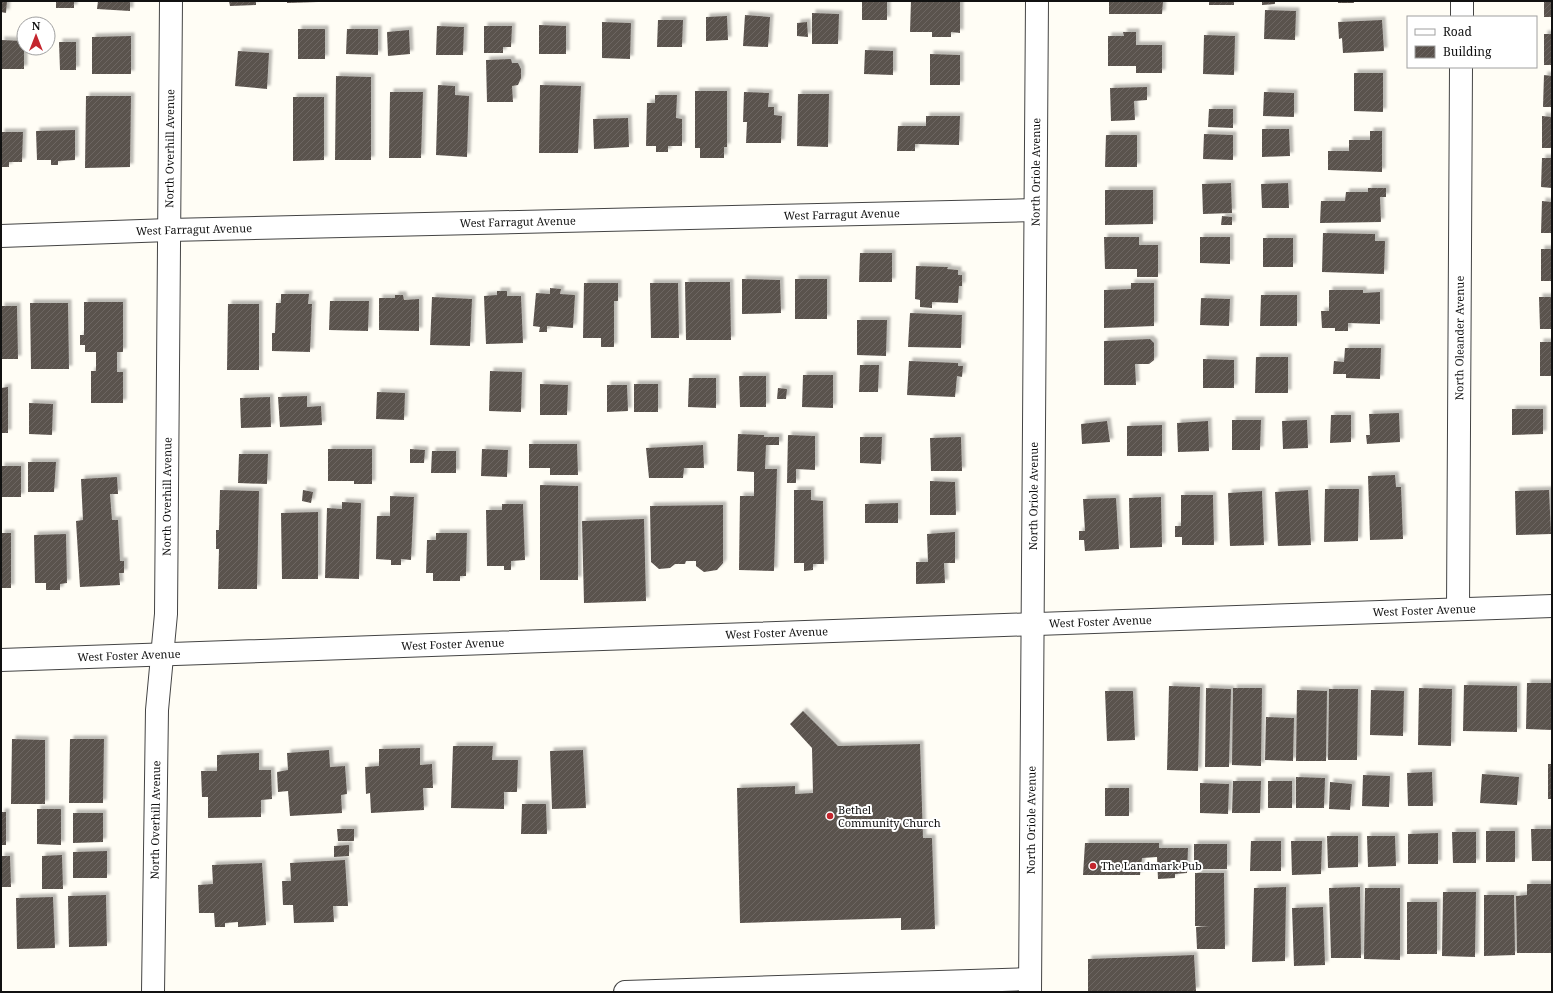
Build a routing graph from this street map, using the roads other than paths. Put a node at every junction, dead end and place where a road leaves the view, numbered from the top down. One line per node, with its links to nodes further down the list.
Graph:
1 (171, 1): 7 (street, North Overhill Avenue)
2 (1037, 1): 6 (street, North Oriole Avenue)
3 (1462, 1): 4 (street)
4 (1462, 16)
5 (1461, 68): 10 (street, North Oleander Avenue)
6 (1035, 210): 7 (street, West Farragut Avenue); 11 (street, North Oriole Avenue)
7 (169, 230): 8 (street, West Farragut Avenue); 12 (street, North Overhill Avenue)
8 (1, 236)
9 (1552, 606): 10 (street, West Foster Avenue)
10 (1458, 609): 11 (street, West Foster Avenue)
11 (1032, 624): 12 (street, West Foster Avenue); 14 (street, North Oriole Avenue)
12 (162, 655): 13 (street, West Foster Avenue); 16 (street, North Overhill Avenue)
13 (1, 660)
14 (1030, 986): 15 (street)
15 (804, 989): 17 (street)
16 (153, 992)
17 (625, 992)

